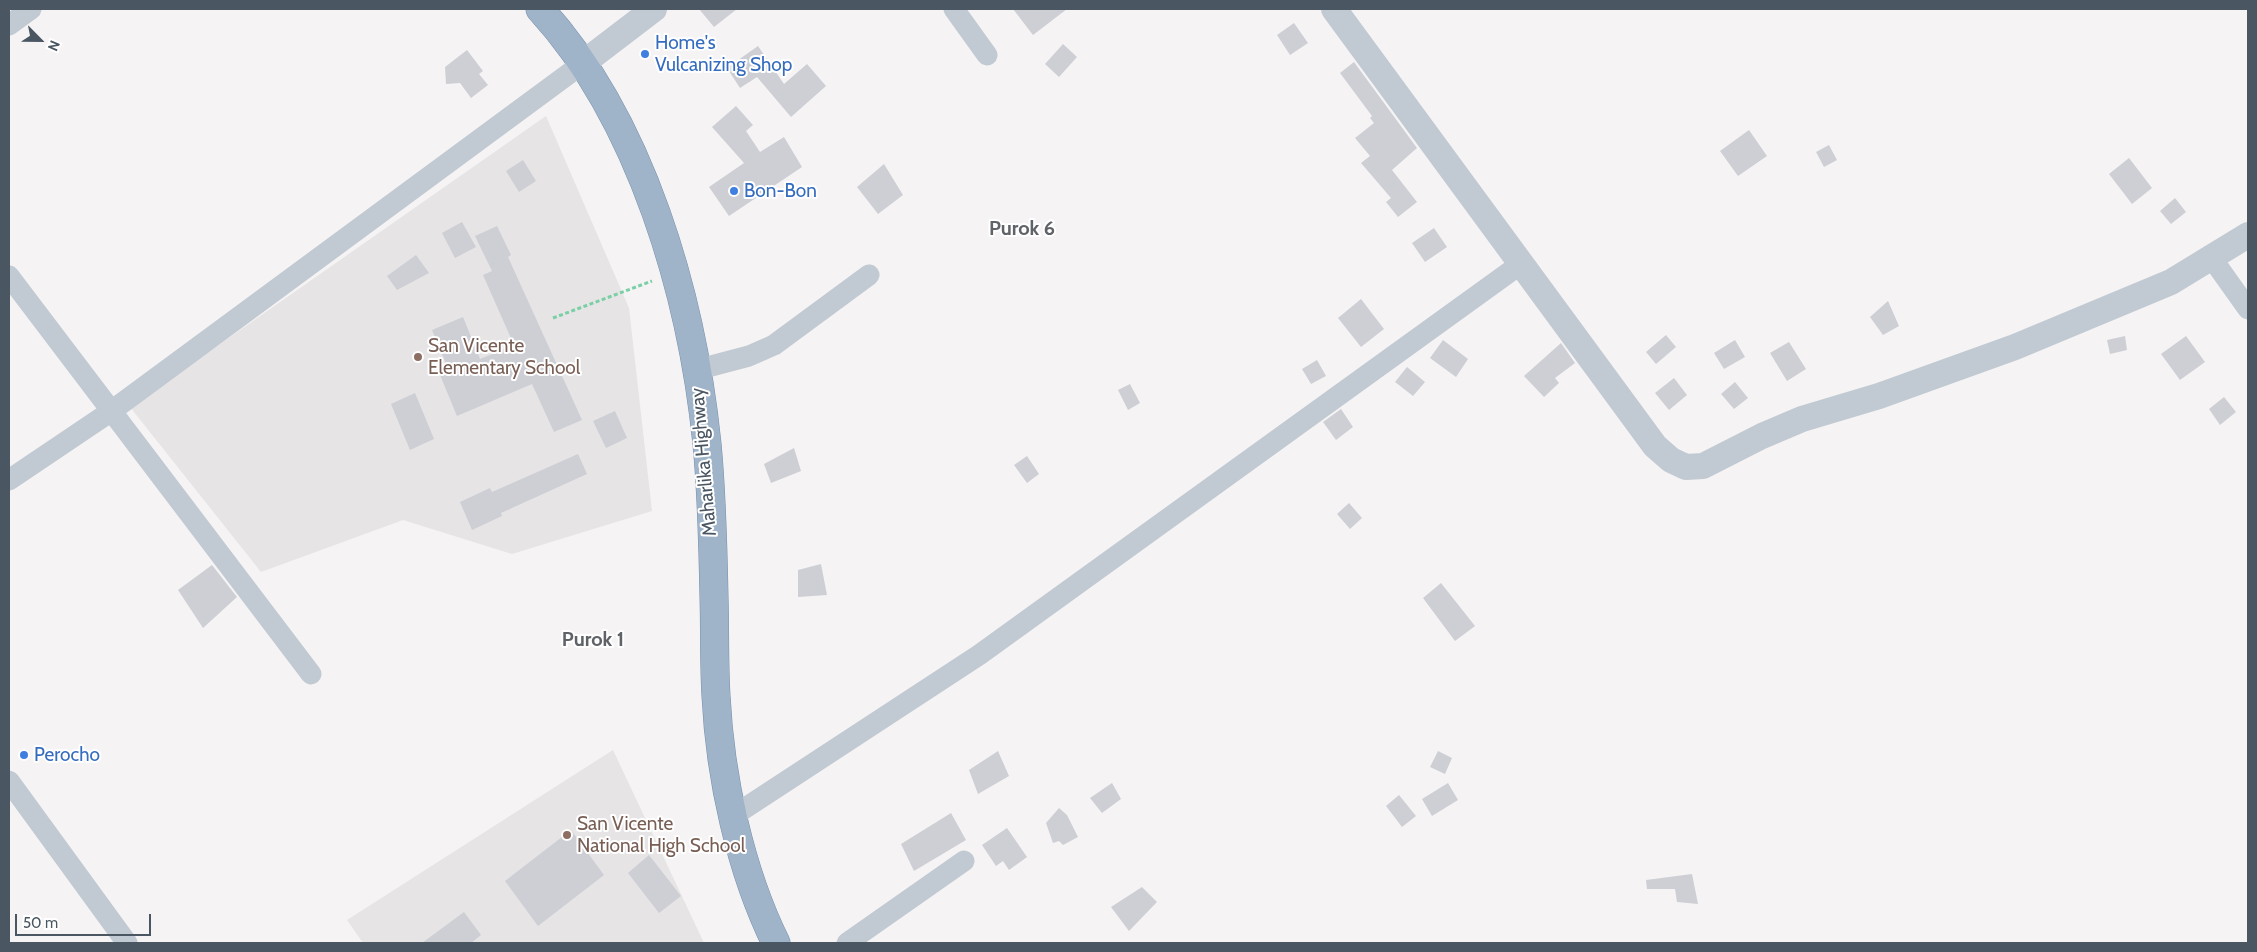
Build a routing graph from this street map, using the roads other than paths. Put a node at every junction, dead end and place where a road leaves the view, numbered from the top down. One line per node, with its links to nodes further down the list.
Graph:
1 (31, 9): 6 (street)
2 (540, 9): 8 (highway, Maharlika Highway)
3 (654, 9): 8 (street)
4 (954, 9): 7 (street)
5 (1334, 9): 11 (street)
6 (9, 25)
7 (987, 55)
8 (582, 64): 15 (highway, Maharlika Highway); 16 (street)
9 (2248, 235): 10 (street)
10 (2211, 258): 11 (street); 14 (street)
11 (1522, 263): 20 (street)
12 (869, 275): 15 (street)
13 (9, 276): 16 (street)
14 (2248, 309)
15 (696, 370): 20 (highway, Maharlika Highway)
16 (110, 412): 17 (street); 18 (street)
17 (9, 480)
18 (311, 674)
19 (9, 781): 22 (street)
20 (733, 816): 23 (highway, Maharlika Highway)
21 (964, 861): 24 (street)
22 (127, 943)
23 (776, 943)
24 (847, 943)

